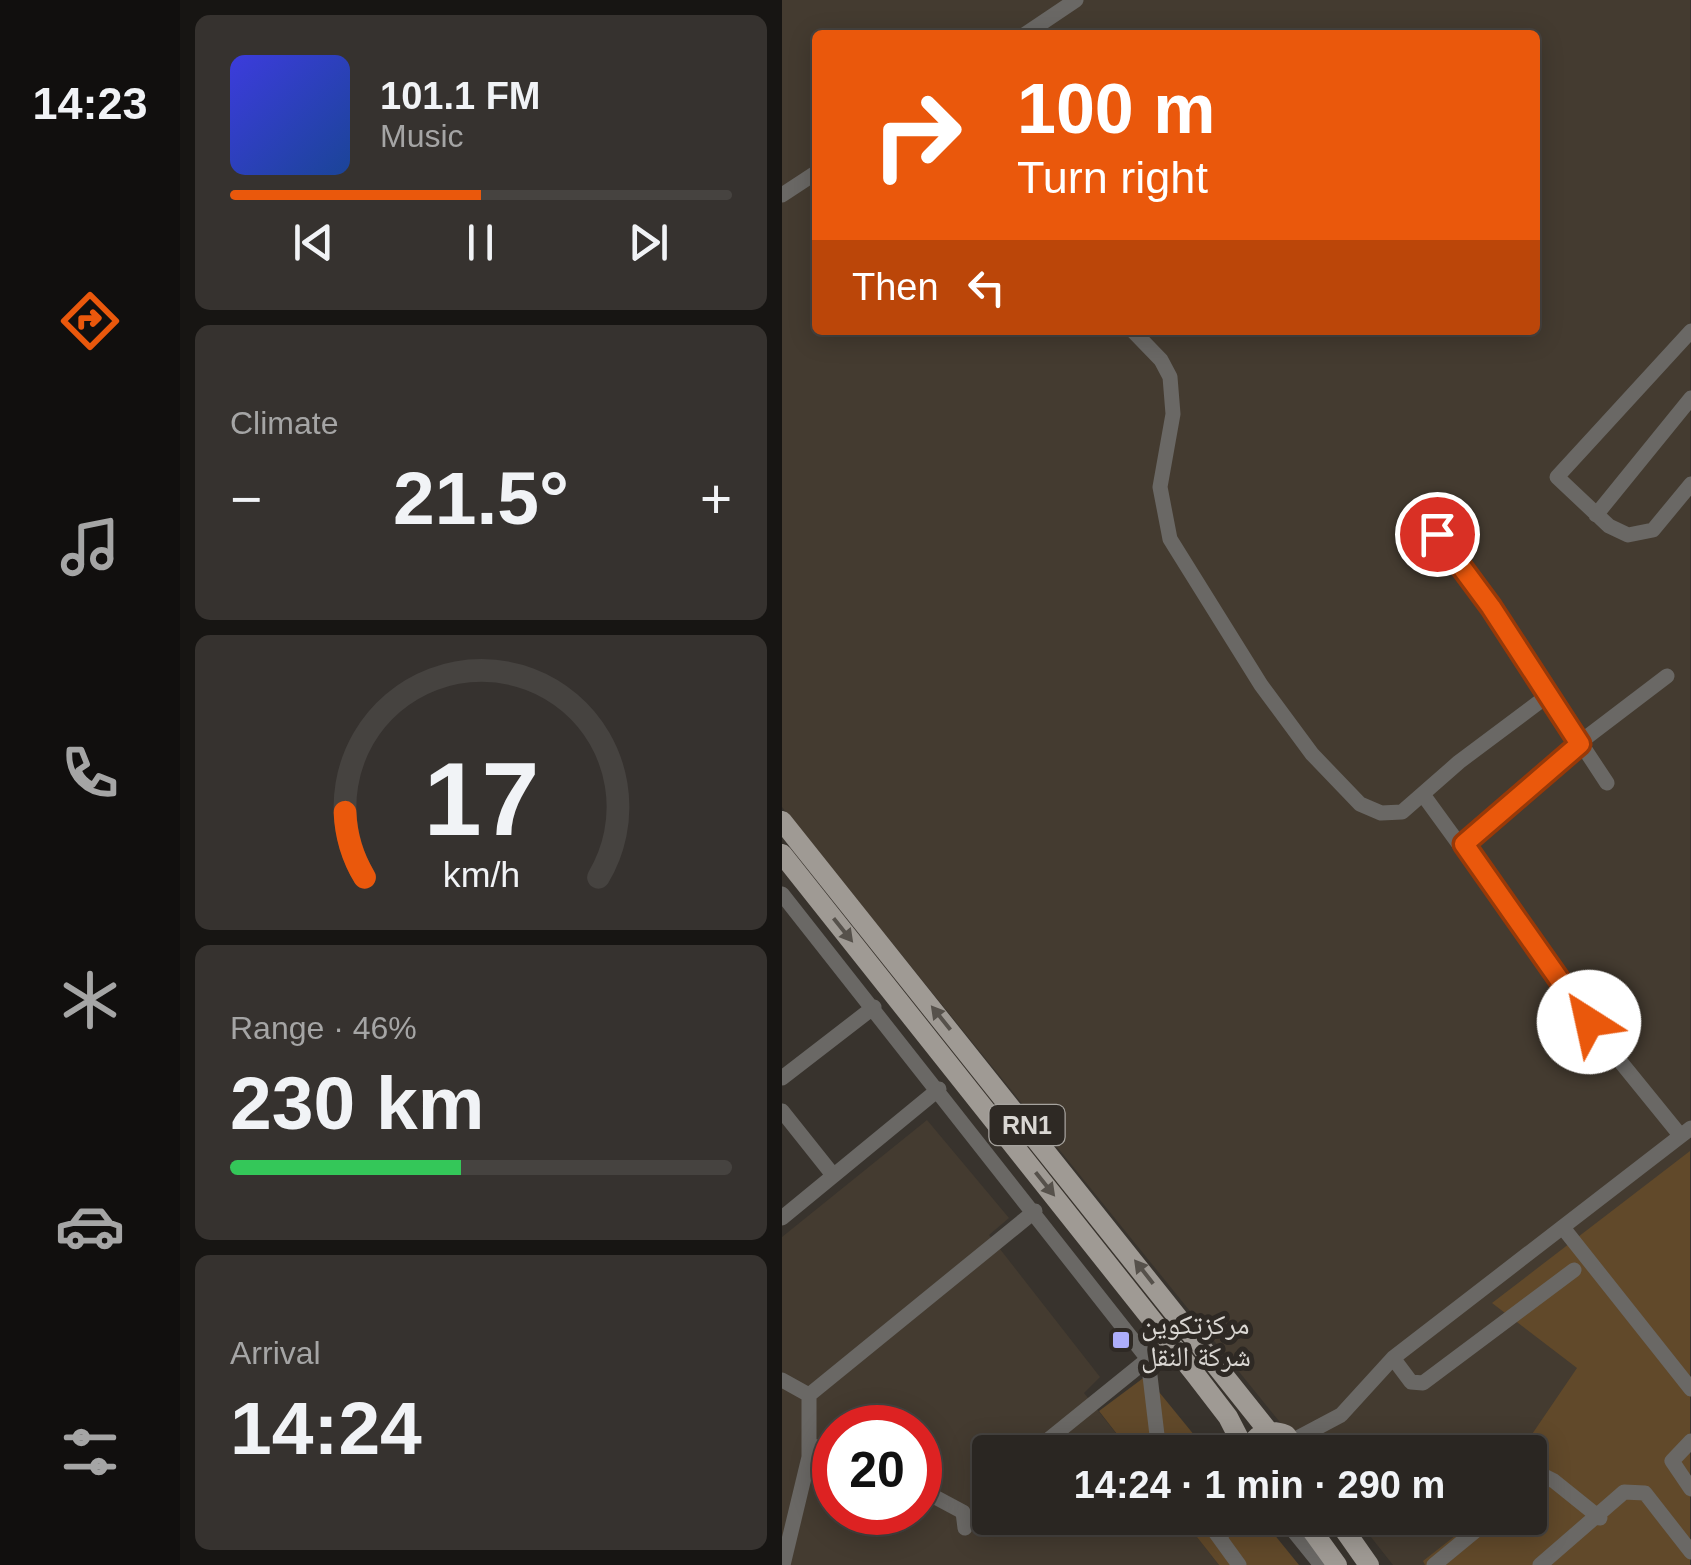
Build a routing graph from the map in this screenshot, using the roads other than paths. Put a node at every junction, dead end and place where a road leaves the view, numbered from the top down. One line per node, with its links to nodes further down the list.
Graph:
1 (1076, 0): 2 (street)
2 (1031, 30)
3 (812, 175): 4 (street)
4 (782, 195)
5 (1690, 330): 9 (street)
6 (1137, 335): 15 (street)
7 (1690, 398): 9 (street)
8 (1690, 484): 9 (street)
9 (1596, 515)
10 (1437, 534): 12 (street)
11 (1667, 676): 13 (street)
12 (1548, 696): 13 (street); 15 (street)
13 (1580, 744): 14 (street); 17 (street)
14 (1607, 783)
15 (1424, 796): 17 (street)
16 (782, 821): 35 (main road, RN1, one-way to 16)
17 (1464, 844): 24 (street)
18 (782, 854): 38 (main road, RN1, one-way to 38)
19 (782, 894): 20 (street)
20 (874, 1007): 21 (street); 22 (street)
21 (782, 1078)
22 (939, 1089): 25 (street); 26 (street)
23 (782, 1111): 25 (street)
24 (1685, 1132): 28 (street)
25 (833, 1175): 27 (street)
26 (1035, 1210): 30 (street); 34 (street)
27 (782, 1218)
28 (1564, 1229): 31 (street); 33 (street)
29 (1574, 1270): 31 (street)
30 (1148, 1358): 36 (street); 37 (street)
31 (1394, 1358): 41 (street)
32 (782, 1380): 34 (street)
33 (1690, 1390)
34 (808, 1395): 43 (street)
35 (1269, 1432): 39 (main road, RN1); 40 (main road)
36 (1055, 1435)
37 (1158, 1435)
38 (1238, 1435)
39 (1263, 1435)
40 (1275, 1435)
41 (1312, 1435)
42 (1690, 1440): 45 (street)
43 (810, 1445): 56 (street)
44 (1547, 1477): 47 (street)
45 (1690, 1489)
46 (942, 1501): 48 (street)
47 (1600, 1518): 54 (street); 62 (street)
48 (965, 1528)
49 (1297, 1535): 58 (street)
50 (1315, 1535): 59 (main road)
51 (1348, 1535): 60 (main road)
52 (1476, 1535): 55 (street)
53 (1221, 1537): 57 (street)
54 (1690, 1552)
55 (1453, 1560): 61 (street)
56 (783, 1565)
57 (1240, 1565)
58 (1321, 1565)
59 (1337, 1565)
60 (1369, 1565)
61 (1434, 1565)
62 (1540, 1565)

